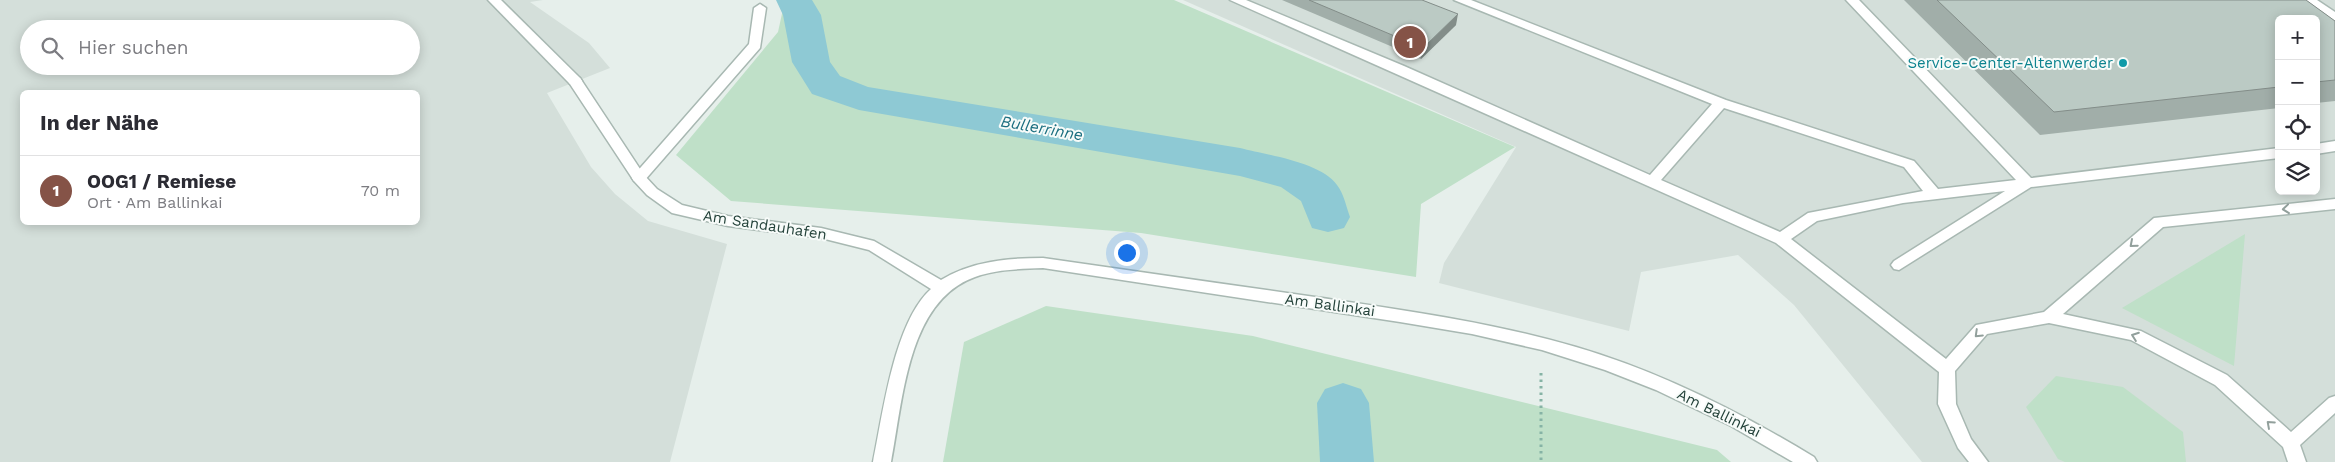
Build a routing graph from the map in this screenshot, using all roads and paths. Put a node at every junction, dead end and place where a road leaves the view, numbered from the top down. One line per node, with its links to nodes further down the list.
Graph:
1 (494, 0): 12 (street, Am Sandauhafen)
2 (1236, 0): 13 (street)
3 (1460, 0): 8 (street)
4 (1852, 0): 14 (street)
5 (2309, 0): 7 (street)
6 (760, 8): 12 (street)
7 (2335, 18)
8 (1722, 103): 13 (street); 15 (street)
9 (2335, 146): 10 (street)
10 (2320, 148)
11 (2275, 153): 14 (street)
12 (639, 178): 19 (street, Am Sandauhafen)
13 (1652, 182): 17 (street)
14 (2028, 183): 15 (street); 18 (street)
15 (1934, 194): 17 (street)
16 (2335, 204): 20 (street, one-way to 20)
17 (1781, 239): 22 (street)
18 (1899, 264)
19 (942, 288): 21 (street, Am Ballinkai); 25 (street, Am Ballinkai)
20 (2049, 316): 22 (street, one-way to 22); 24 (street, one-way to 20)
21 (1542, 344): 26 (path); 27 (street, Am Ballinkai)
22 (1947, 369): 28 (street)
23 (2335, 403): 24 (street)
24 (2291, 443): 29 (street)
25 (882, 462)
26 (1541, 462)
27 (1808, 462)
28 (1979, 462)
29 (2297, 462)

